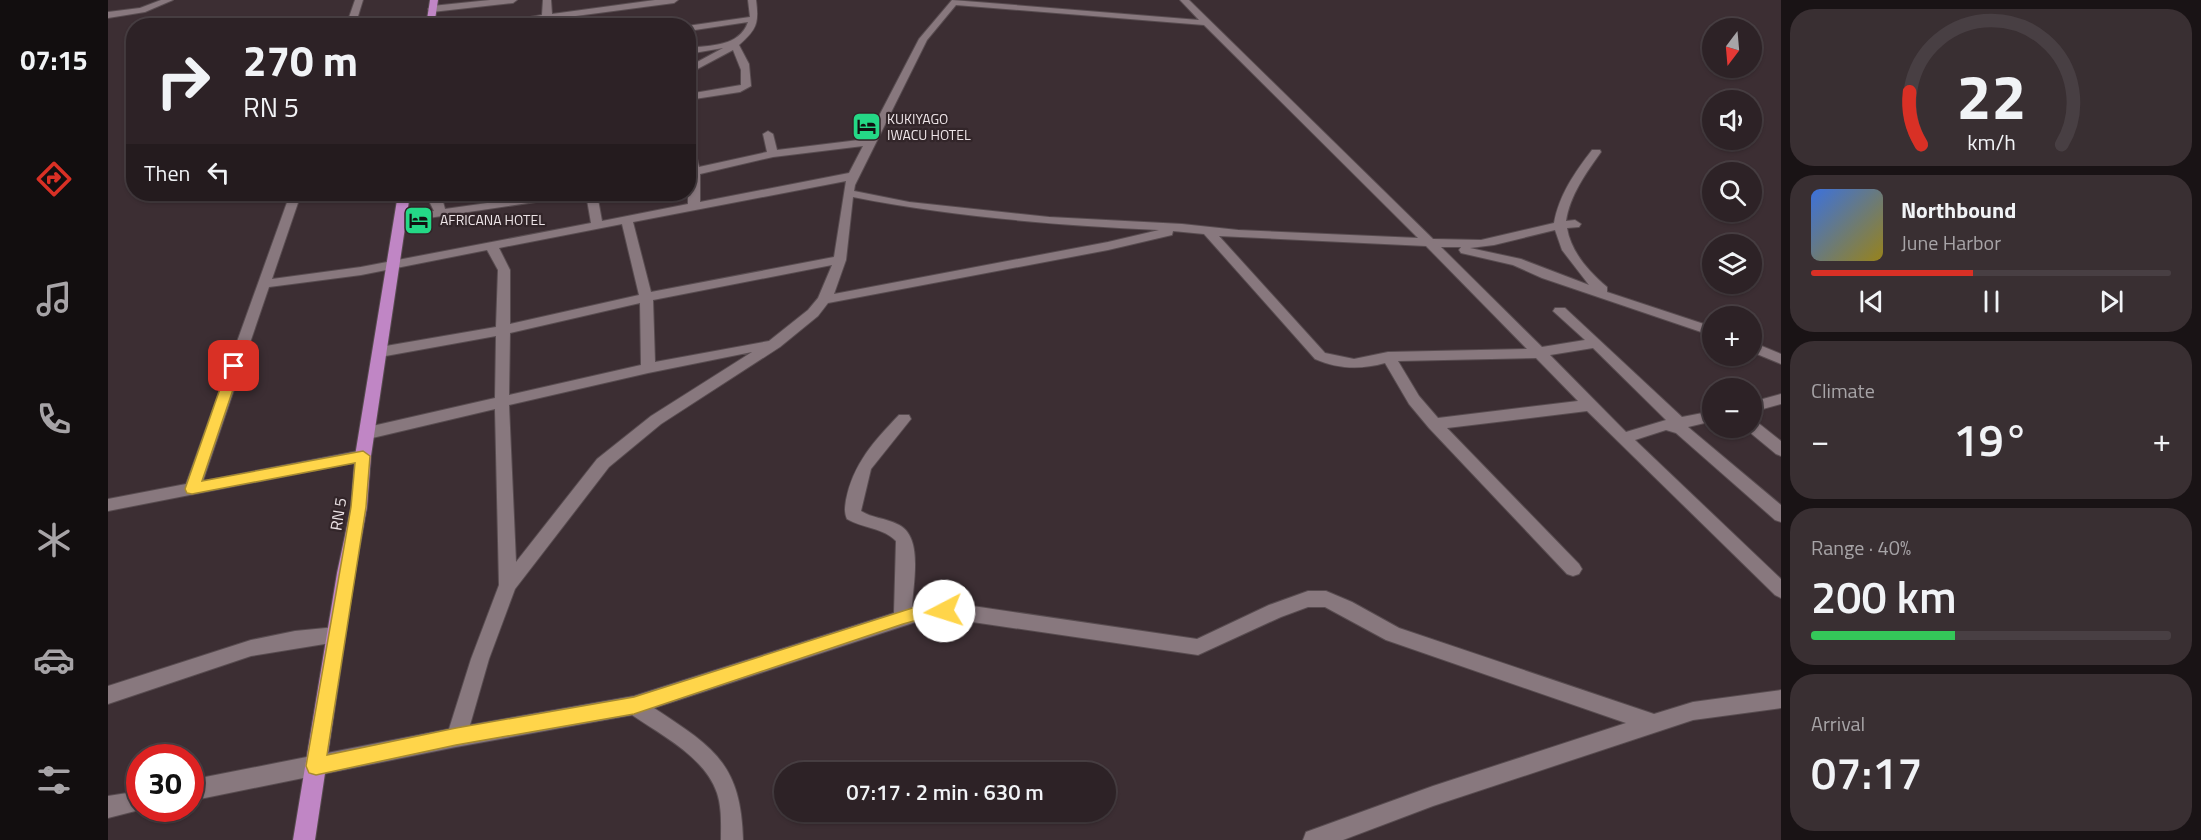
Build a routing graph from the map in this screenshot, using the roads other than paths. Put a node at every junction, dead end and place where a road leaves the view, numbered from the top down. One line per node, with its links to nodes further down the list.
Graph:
1 (169, 0): 10 (street)
2 (359, 0): 11 (street)
3 (513, 0): 9 (street)
4 (548, 0): 12 (street)
5 (674, 0): 13 (street)
6 (752, 0): 14 (street)
7 (1184, 0): 15 (street)
8 (955, 1): 15 (street); 22 (street)
9 (433, 5)
10 (108, 15)
11 (353, 18)
12 (548, 18)
13 (567, 18)
14 (754, 19): 16 (street); 17 (street)
15 (1208, 23): 42 (street)
16 (696, 27)
17 (734, 44): 18 (street); 19 (street); 20 (street)
18 (696, 50)
19 (696, 66)
20 (696, 95)
21 (768, 134): 24 (street)
22 (872, 142): 24 (street); 26 (street)
23 (1596, 152): 38 (street)
24 (773, 154): 25 (street)
25 (696, 171)
26 (850, 185): 33 (street); 36 (street); 40 (street); 44 (street)
27 (293, 201): 46 (street)
28 (403, 201): 35 (main road, RN 5 / RN 5)
29 (436, 201): 34 (street)
30 (519, 201): 34 (street)
31 (592, 201): 37 (street)
32 (694, 201): 33 (street)
33 (694, 206): 36 (street)
34 (440, 212): 35 (street)
35 (399, 220): 45 (main road, RN 5 / RN 5)
36 (627, 222): 37 (street); 43 (street); 47 (street)
37 (597, 224): 43 (street)
38 (1560, 224): 39 (street); 42 (street); 48 (street)
39 (1575, 224)
40 (1182, 228): 41 (street); 49 (street)
41 (1207, 230): 42 (street); 58 (street)
42 (1430, 242): 48 (street); 57 (street)
43 (493, 247): 45 (street); 52 (street)
44 (840, 260): 47 (street); 49 (street)
45 (391, 267): 46 (street); 56 (main road, RN 5 / RN 5)
46 (262, 284): 74 (street)
47 (646, 297): 52 (street); 60 (street)
48 (1617, 298): 51 (street)
49 (824, 300): 54 (street)
50 (1560, 311): 53 (street)
51 (1702, 328)
52 (501, 331): 56 (street); 62 (street)
53 (1596, 343): 57 (street); 68 (street)
54 (775, 344): 60 (street); 79 (street)
55 (1762, 351): 59 (street)
56 (380, 352): 69 (main road, RN 5 / RN 5)
57 (1537, 353): 58 (street); 64 (street)
58 (1388, 357): 67 (street)
59 (1781, 359)
60 (648, 368): 62 (street)
61 (1781, 399): 63 (street)
62 (502, 403): 69 (street); 79 (street)
63 (1762, 404)
64 (1590, 405): 67 (street); 71 (street)
65 (1702, 418): 68 (street)
66 (904, 419): 80 (street)
67 (1434, 424): 77 (street)
68 (1672, 424): 71 (street); 76 (street)
69 (368, 433): 73 (main road, RN 5 / RN 5)
70 (1762, 434): 72 (street)
71 (1623, 438): 78 (street)
72 (1781, 450)
73 (363, 456): 74 (street); 81 (main road, RN 5 / RN 5)
74 (192, 489): 75 (street)
75 (108, 506)
76 (1781, 515)
77 (1573, 569)
78 (1778, 583)
79 (508, 585): 86 (street)
80 (903, 616): 84 (street); 85 (street)
81 (336, 635): 82 (street); 87 (main road, RN 5 / RN 5)
82 (108, 695)
83 (1781, 699): 85 (street)
84 (634, 705): 86 (street); 92 (street)
85 (1655, 724): 93 (street)
86 (456, 737): 87 (street)
87 (316, 766): 88 (street); 91 (main road, RN 5 / RN 5)
88 (204, 788)
89 (126, 804): 90 (street)
90 (108, 807)
91 (304, 840)
92 (732, 840)
93 (1314, 840)

